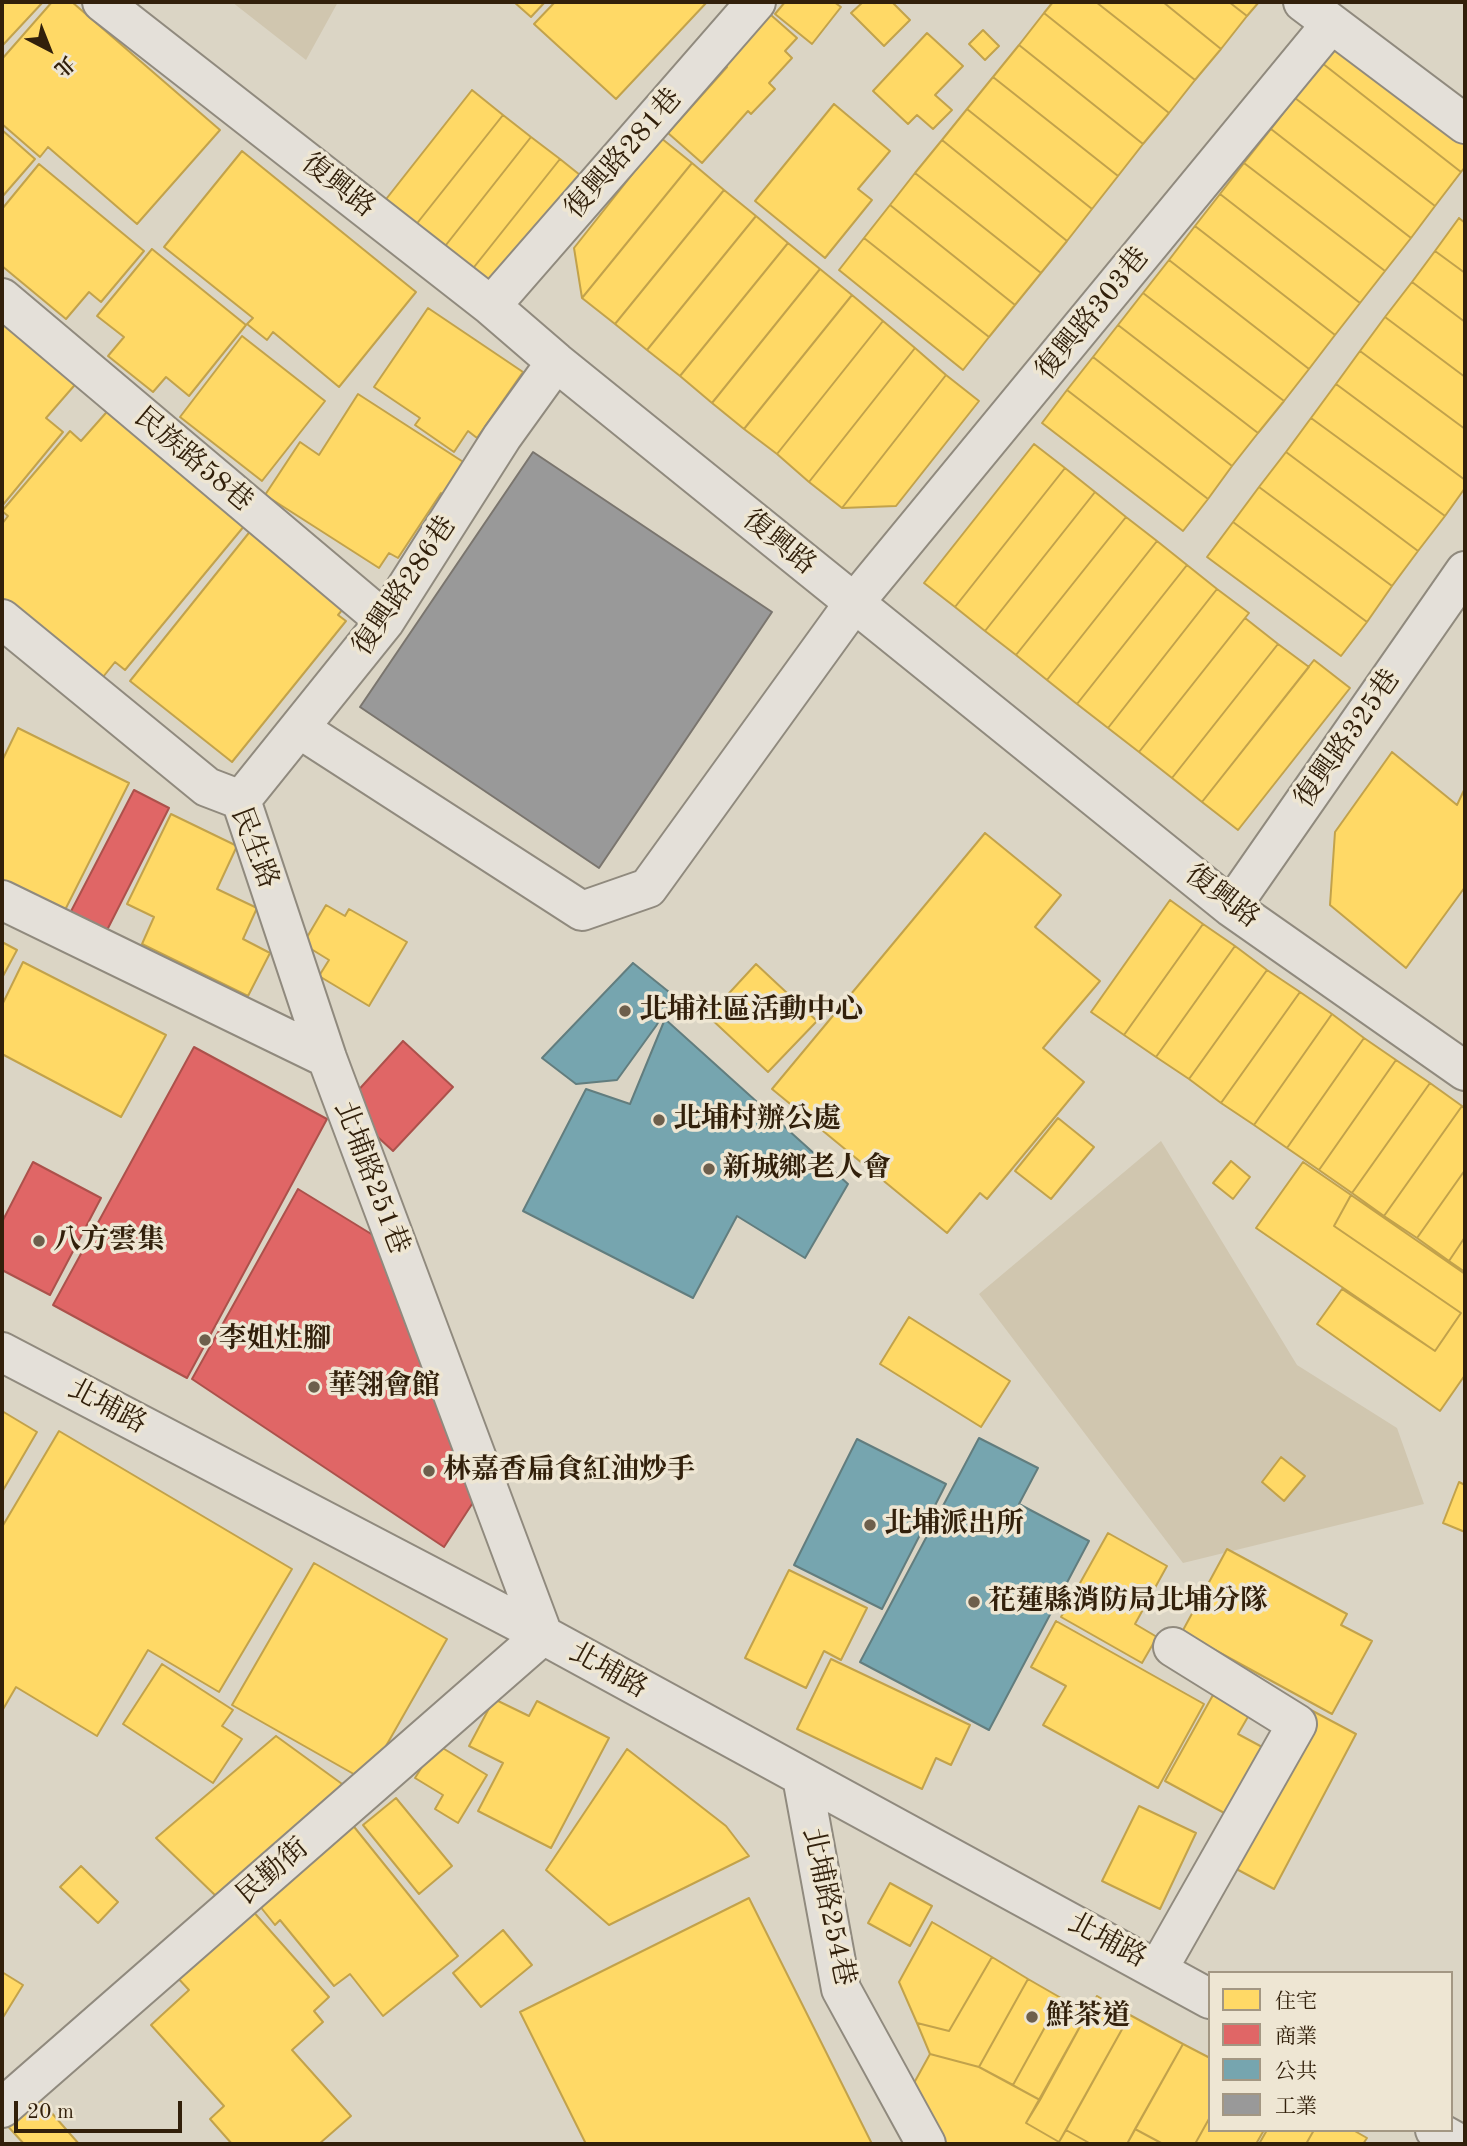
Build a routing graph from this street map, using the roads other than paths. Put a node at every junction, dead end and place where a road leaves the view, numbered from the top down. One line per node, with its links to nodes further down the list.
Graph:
1 (102, 2): 6 (street, 復興路)
2 (756, 2): 6 (street, 復興路281巷)
3 (1317, 13): 4 (street); 9 (street, 復興路303巷)
4 (1465, 124)
5 (2, 298): 11 (street, 民族路58巷)
6 (491, 306): 7 (street, 復興路)
7 (556, 362): 9 (street, 復興路); 11 (street, 復興路286巷)
8 (1465, 571): 15 (street, 復興路325巷)
9 (854, 603): 12 (street, 復興路303巷); 15 (street, 復興路)
10 (2, 619): 13 (street, 民生路)
11 (385, 621): 12 (street, 復興路286巷)
12 (300, 729): 13 (street, 復興路286巷)
13 (242, 800): 16 (street, 民生路)
14 (2, 900): 16 (street)
15 (1231, 906): 17 (street, 復興路)
16 (327, 1058): 19 (street, 北埔路251巷)
17 (1465, 1071)
18 (2, 1352): 19 (street, 北埔路)
19 (543, 1635): 21 (street, 北埔路); 24 (street, 民勤街)
20 (1174, 1647): 22 (street)
21 (802, 1777): 22 (street, 北埔路); 26 (street, 北埔路254巷)
22 (1158, 1969): 23 (street, 北埔路)
23 (1208, 1998)
24 (2, 2108)
25 (1439, 2132): 27 (street)
26 (926, 2144)
27 (1460, 2144)

